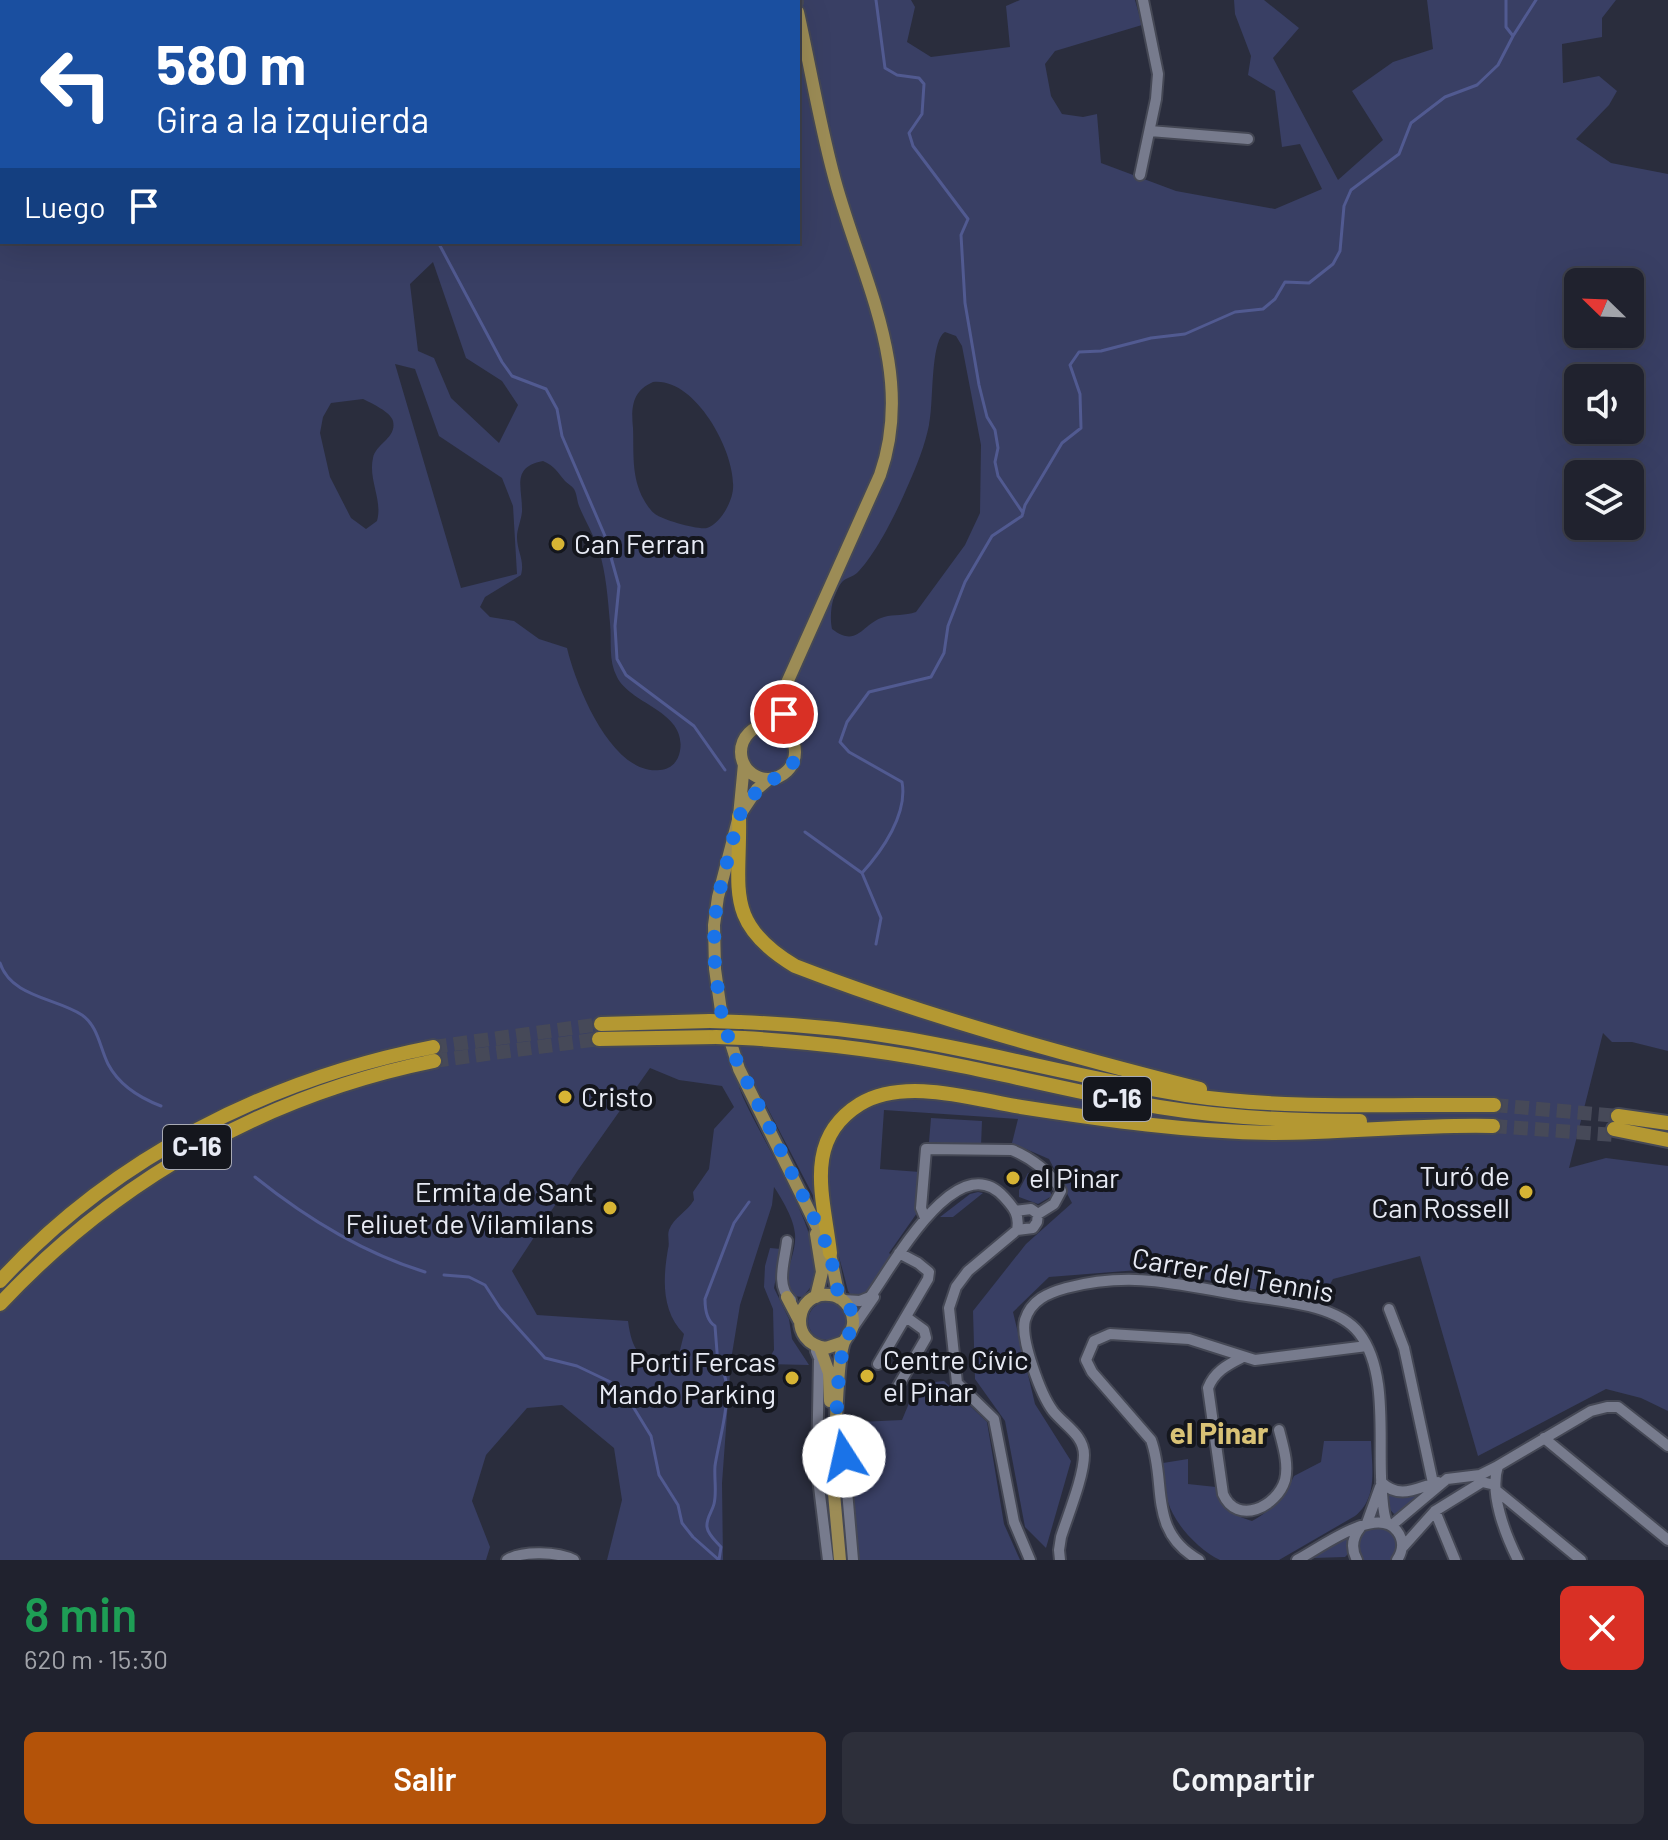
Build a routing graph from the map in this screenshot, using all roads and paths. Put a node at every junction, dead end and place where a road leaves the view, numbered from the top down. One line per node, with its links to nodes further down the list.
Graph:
1 (1143, 0): 3 (street)
2 (800, 21): 6 (main road)
3 (1150, 131): 4 (street); 5 (street)
4 (1248, 139)
5 (1140, 175)
6 (786, 685): 7 (main road); 8 (main road)
7 (758, 728): 8 (main road); 9 (main road)
8 (790, 736): 10 (main road)
9 (744, 764): 10 (main road); 11 (main road)
10 (769, 779): 11 (main road)
11 (739, 816): 12 (highway); 19 (main road)
12 (1230, 1099): 13 (highway, C-16); 13 (highway, C-16, bridge)
13 (1494, 1117): 22 (highway)
14 (1668, 1123): 15 (highway)
15 (1668, 1140)
16 (1015, 1211): 17 (street); 18 (street); 20 (street)
17 (1038, 1214): 18 (street); 20 (street)
18 (925, 1218): 23 (street)
19 (814, 1223): 22 (main road); 28 (main road)
20 (1017, 1230): 61 (street)
21 (787, 1241): 26 (street)
22 (830, 1253): 27 (main road)
23 (899, 1253): 25 (street); 31 (street)
24 (0, 1281): 29 (highway, C-16)
25 (882, 1281): 27 (street); 33 (street)
26 (787, 1297): 28 (street); 32 (main road)
27 (841, 1299): 28 (main road); 33 (main road)
28 (811, 1300): 32 (main road)
29 (0, 1304)
30 (1389, 1309): 49 (street)
31 (906, 1317): 38 (street); 39 (street)
32 (799, 1320): 35 (main road)
33 (852, 1329): 34 (main road)
34 (844, 1342): 35 (main road); 40 (main road)
35 (817, 1346): 45 (main road); 58 (street)
36 (1367, 1346): 37 (street); 48 (street, Carrer del Tennis); 62 (street, Carrer del Tennis)
37 (1241, 1358): 41 (street); 63 (street)
38 (878, 1364)
39 (897, 1388)
40 (836, 1422): 44 (main road); 45 (main road)
41 (1279, 1430)
42 (1544, 1438): 43 (street); 46 (street); 54 (street)
43 (1668, 1446)
44 (844, 1456): 60 (street)
45 (831, 1466): 59 (main road)
46 (1498, 1466): 47 (street); 50 (street)
47 (1447, 1479): 49 (street); 52 (street)
48 (1381, 1482): 49 (street); 52 (street, Carrer del Tennis); 53 (street, Carrer del Tennis)
49 (1433, 1483)
50 (1496, 1488): 51 (street); 67 (street); 68 (street)
51 (1435, 1511): 55 (street); 66 (street)
52 (1390, 1524): 53 (street); 55 (street, Carrer del Tennis)
53 (1364, 1525): 64 (street); 65 (street, Carrer del Tennis)
54 (1668, 1540)
55 (1400, 1556)
56 (507, 1560): 57 (street)
57 (574, 1560)
58 (828, 1560)
59 (840, 1560)
60 (853, 1560)
61 (1030, 1560)
62 (1060, 1560)
63 (1199, 1560)
64 (1297, 1560)
65 (1357, 1560)
66 (1455, 1560)
67 (1518, 1560)
68 (1581, 1560)

